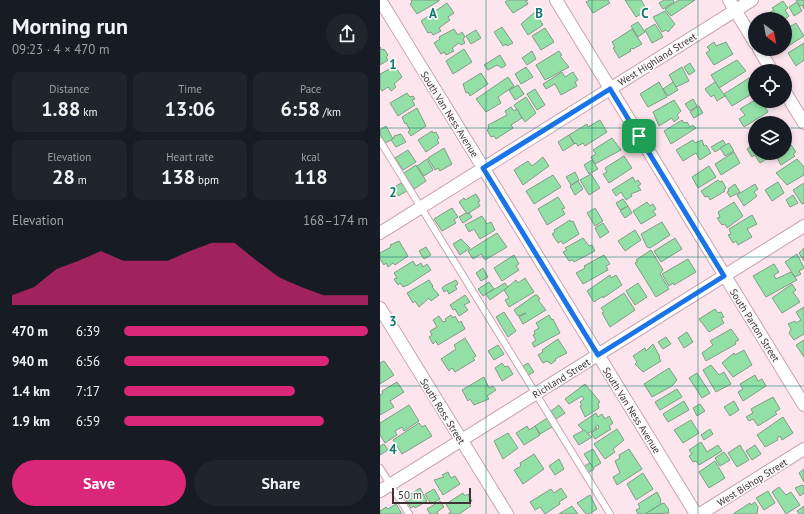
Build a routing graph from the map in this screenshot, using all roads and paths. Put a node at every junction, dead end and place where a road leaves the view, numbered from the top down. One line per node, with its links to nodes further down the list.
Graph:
1 (380, 0): 10 (street, South Van Ness Avenue)
2 (556, 0): 6 (street, South Parton Street)
3 (752, 0): 4 (street, West Highland Street)
4 (732, 5): 5 (street); 6 (street, West Highland Street)
5 (748, 31)
6 (610, 89): 10 (street, West Highland Street); 14 (street, South Parton Street)
7 (792, 103): 8 (street)
8 (804, 123)
9 (380, 141): 11 (lane)
10 (483, 168): 11 (street, West Highland Street); 16 (street, South Van Ness Avenue)
11 (421, 207): 13 (street, West Highland Street); 17 (lane)
12 (804, 226): 14 (street, Richland Street)
13 (380, 233)
14 (724, 276): 16 (street, Richland Street); 18 (street, South Parton Street)
15 (380, 308): 19 (street, South Ross Street)
16 (598, 355): 17 (street, Richland Street); 27 (street, South Van Ness Avenue)
17 (536, 394): 19 (street, Richland Street); 26 (lane)
18 (804, 405)
19 (461, 440): 22 (street, Richland Street); 25 (street, South Ross Street)
20 (804, 449): 28 (street, West Bishop Street)
21 (380, 468): 22 (lane)
22 (391, 484): 23 (street, Richland Street); 24 (lane)
23 (380, 491)
24 (409, 514)
25 (507, 514)
26 (610, 514)
27 (696, 514)
28 (700, 514)

